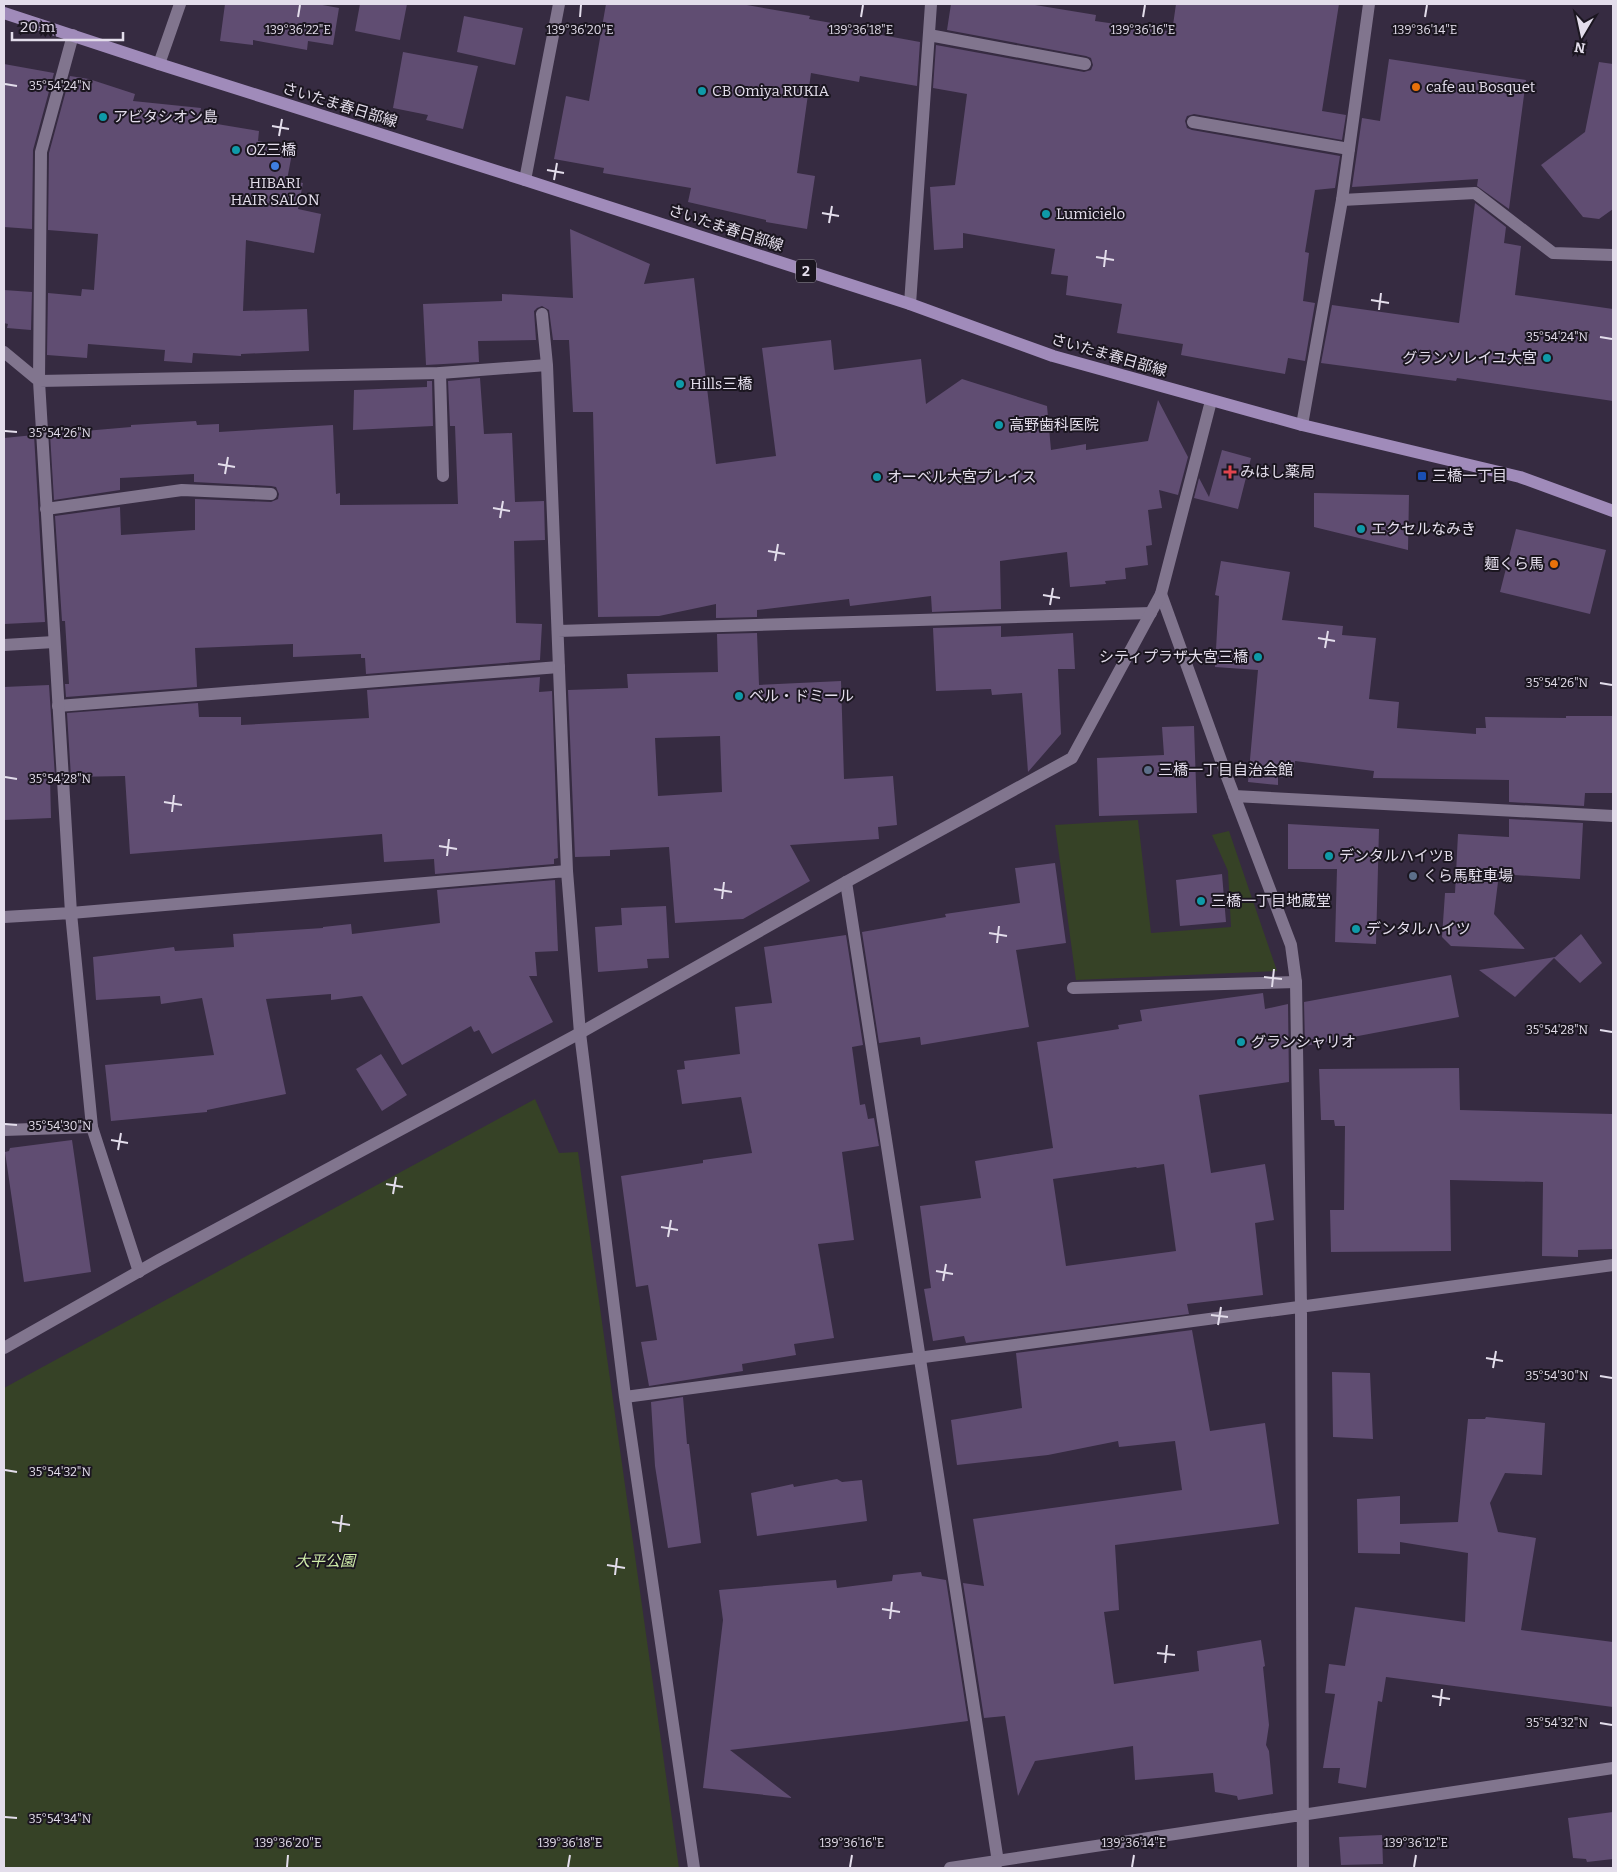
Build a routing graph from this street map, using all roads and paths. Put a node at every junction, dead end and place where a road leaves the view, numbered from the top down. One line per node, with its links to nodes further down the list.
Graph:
1 (180, 4): 8 (street)
2 (559, 4): 12 (street)
3 (931, 4): 7 (street)
4 (1369, 4): 11 (street)
5 (4, 12): 6 (main road, さいたま春日部線 / 2)
6 (73, 35): 8 (main road, さいたま春日部線 / 2); 20 (street)
7 (929, 35): 9 (street); 15 (street)
8 (159, 64): 12 (main road, さいたま春日部線 / 2)
9 (1085, 64)
10 (1194, 122): 11 (street)
11 (1349, 149): 13 (street)
12 (525, 180): 15 (main road, さいたま春日部線 / 2)
13 (1342, 200): 14 (street); 22 (street)
14 (1613, 255)
15 (910, 304): 21 (main road, さいたま春日部線 / 2)
16 (542, 314): 18 (street)
17 (4, 352): 20 (street)
18 (546, 365): 19 (street); 29 (street)
19 (440, 373): 20 (street); 23 (street)
20 (38, 382): 25 (street)
21 (1211, 401): 22 (main road, さいたま春日部線 / 2); 27 (street)
22 (1302, 425): 26 (main road, さいたま春日部線 / 2)
23 (443, 476)
24 (271, 494): 25 (street)
25 (46, 509): 30 (street)
26 (1613, 511)
27 (1161, 594): 28 (street); 34 (street)
28 (1151, 612): 29 (street); 37 (street)
29 (558, 631): 32 (street)
30 (54, 642): 31 (street); 33 (street)
31 (4, 645)
32 (559, 667): 33 (street); 36 (street)
33 (58, 706): 38 (street)
34 (1234, 796): 35 (street); 40 (street)
35 (1613, 816)
36 (567, 871): 38 (street); 42 (street)
37 (846, 882): 42 (street); 49 (street)
38 (71, 913): 39 (street); 43 (street)
39 (4, 917)
40 (1296, 982): 41 (street); 47 (street)
41 (1073, 988)
42 (580, 1034): 46 (street); 50 (street)
43 (92, 1127): 44 (street); 46 (street)
44 (4, 1130)
45 (1613, 1265): 47 (street)
46 (139, 1272): 48 (street)
47 (1301, 1308): 49 (street); 52 (street)
48 (4, 1348)
49 (920, 1359): 50 (street); 53 (street)
50 (624, 1397): 54 (street)
51 (1613, 1768): 52 (street)
52 (1303, 1816): 53 (street); 56 (street)
53 (998, 1862): 55 (street)
54 (694, 1868)
55 (950, 1868)
56 (1303, 1868)

